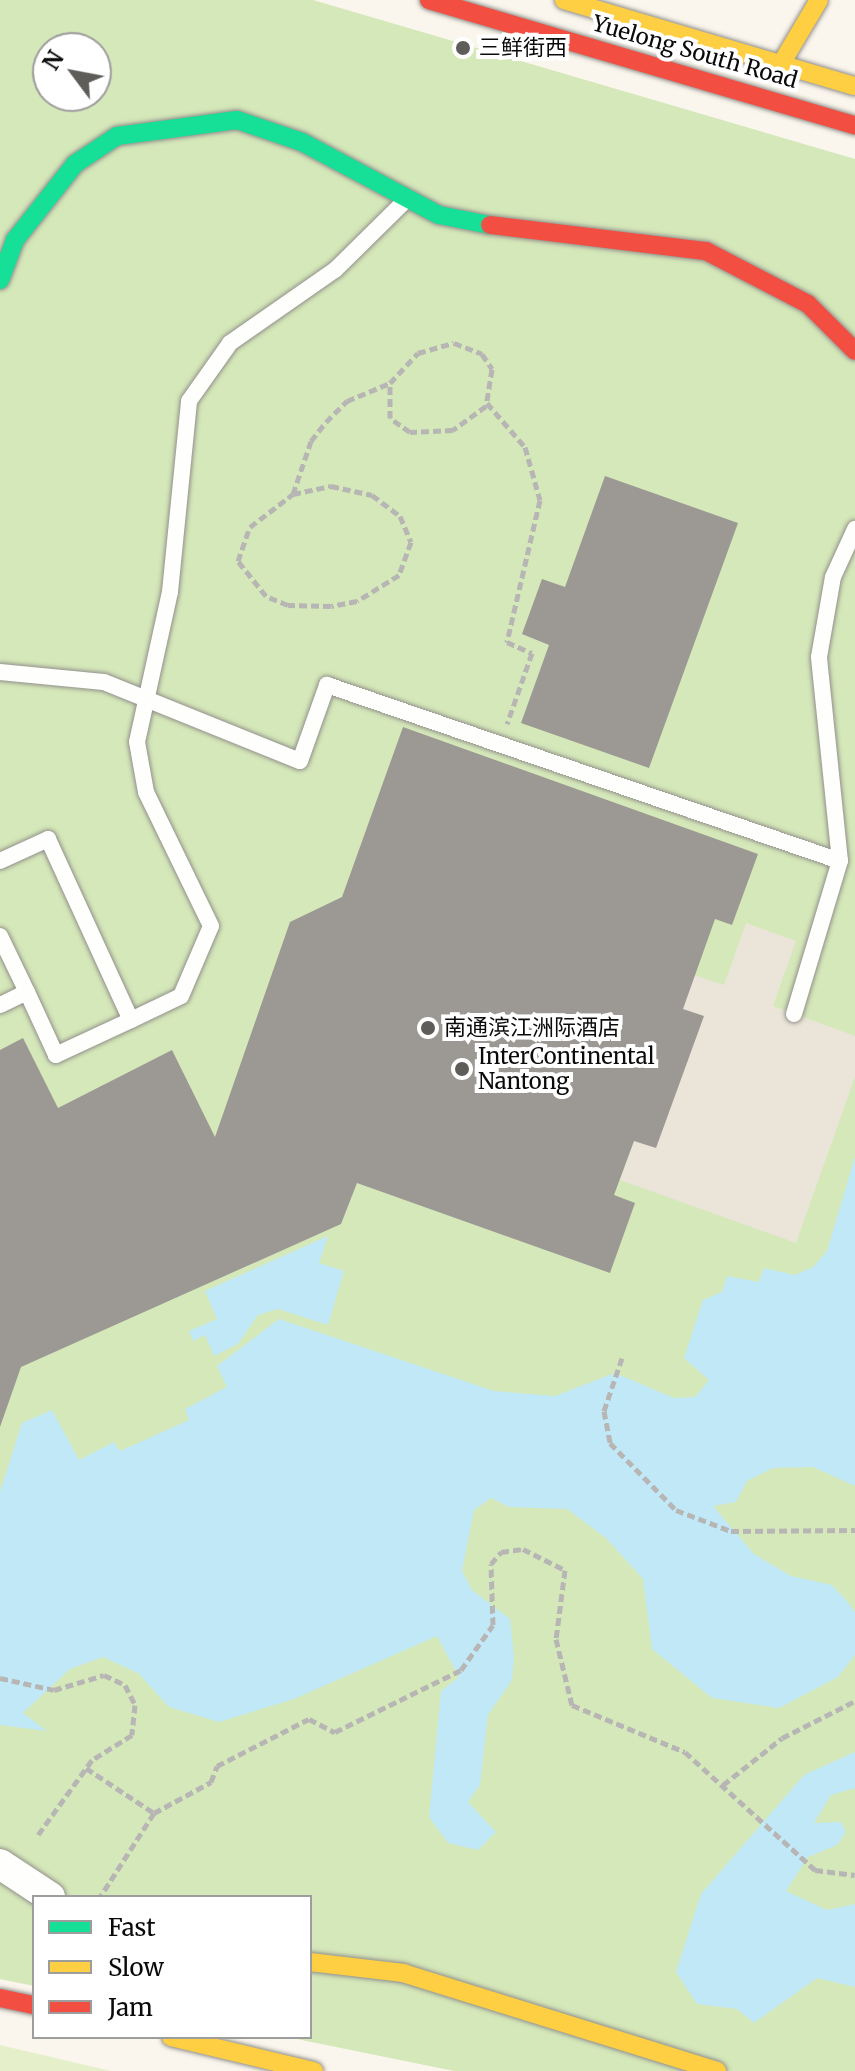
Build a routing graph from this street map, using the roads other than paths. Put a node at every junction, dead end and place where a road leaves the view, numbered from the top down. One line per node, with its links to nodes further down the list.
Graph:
1 (429, 0): 6 (street, Yuelong South Road)
2 (564, 0): 4 (street, Yuelong South Road)
3 (817, 2): 4 (street)
4 (781, 64): 5 (street, Yuelong South Road)
5 (855, 86)
6 (855, 125)
7 (406, 200): 8 (street); 9 (street); 12 (lane)
8 (0, 280)
9 (855, 351)
10 (855, 529): 14 (lane)
11 (0, 672): 12 (lane)
12 (148, 699): 14 (lane); 19 (lane)
13 (0, 861): 19 (lane)
14 (840, 861): 18 (lane)
15 (0, 936): 16 (lane)
16 (27, 992): 17 (lane); 19 (lane)
17 (0, 1005)
18 (794, 1014)
19 (131, 1020)
20 (0, 1864): 21 (street)
21 (47, 1895)
22 (312, 1962): 27 (street)
23 (0, 1998): 24 (street)
24 (32, 2005)
25 (179, 2039): 26 (street)
26 (314, 2071)
27 (717, 2071)

